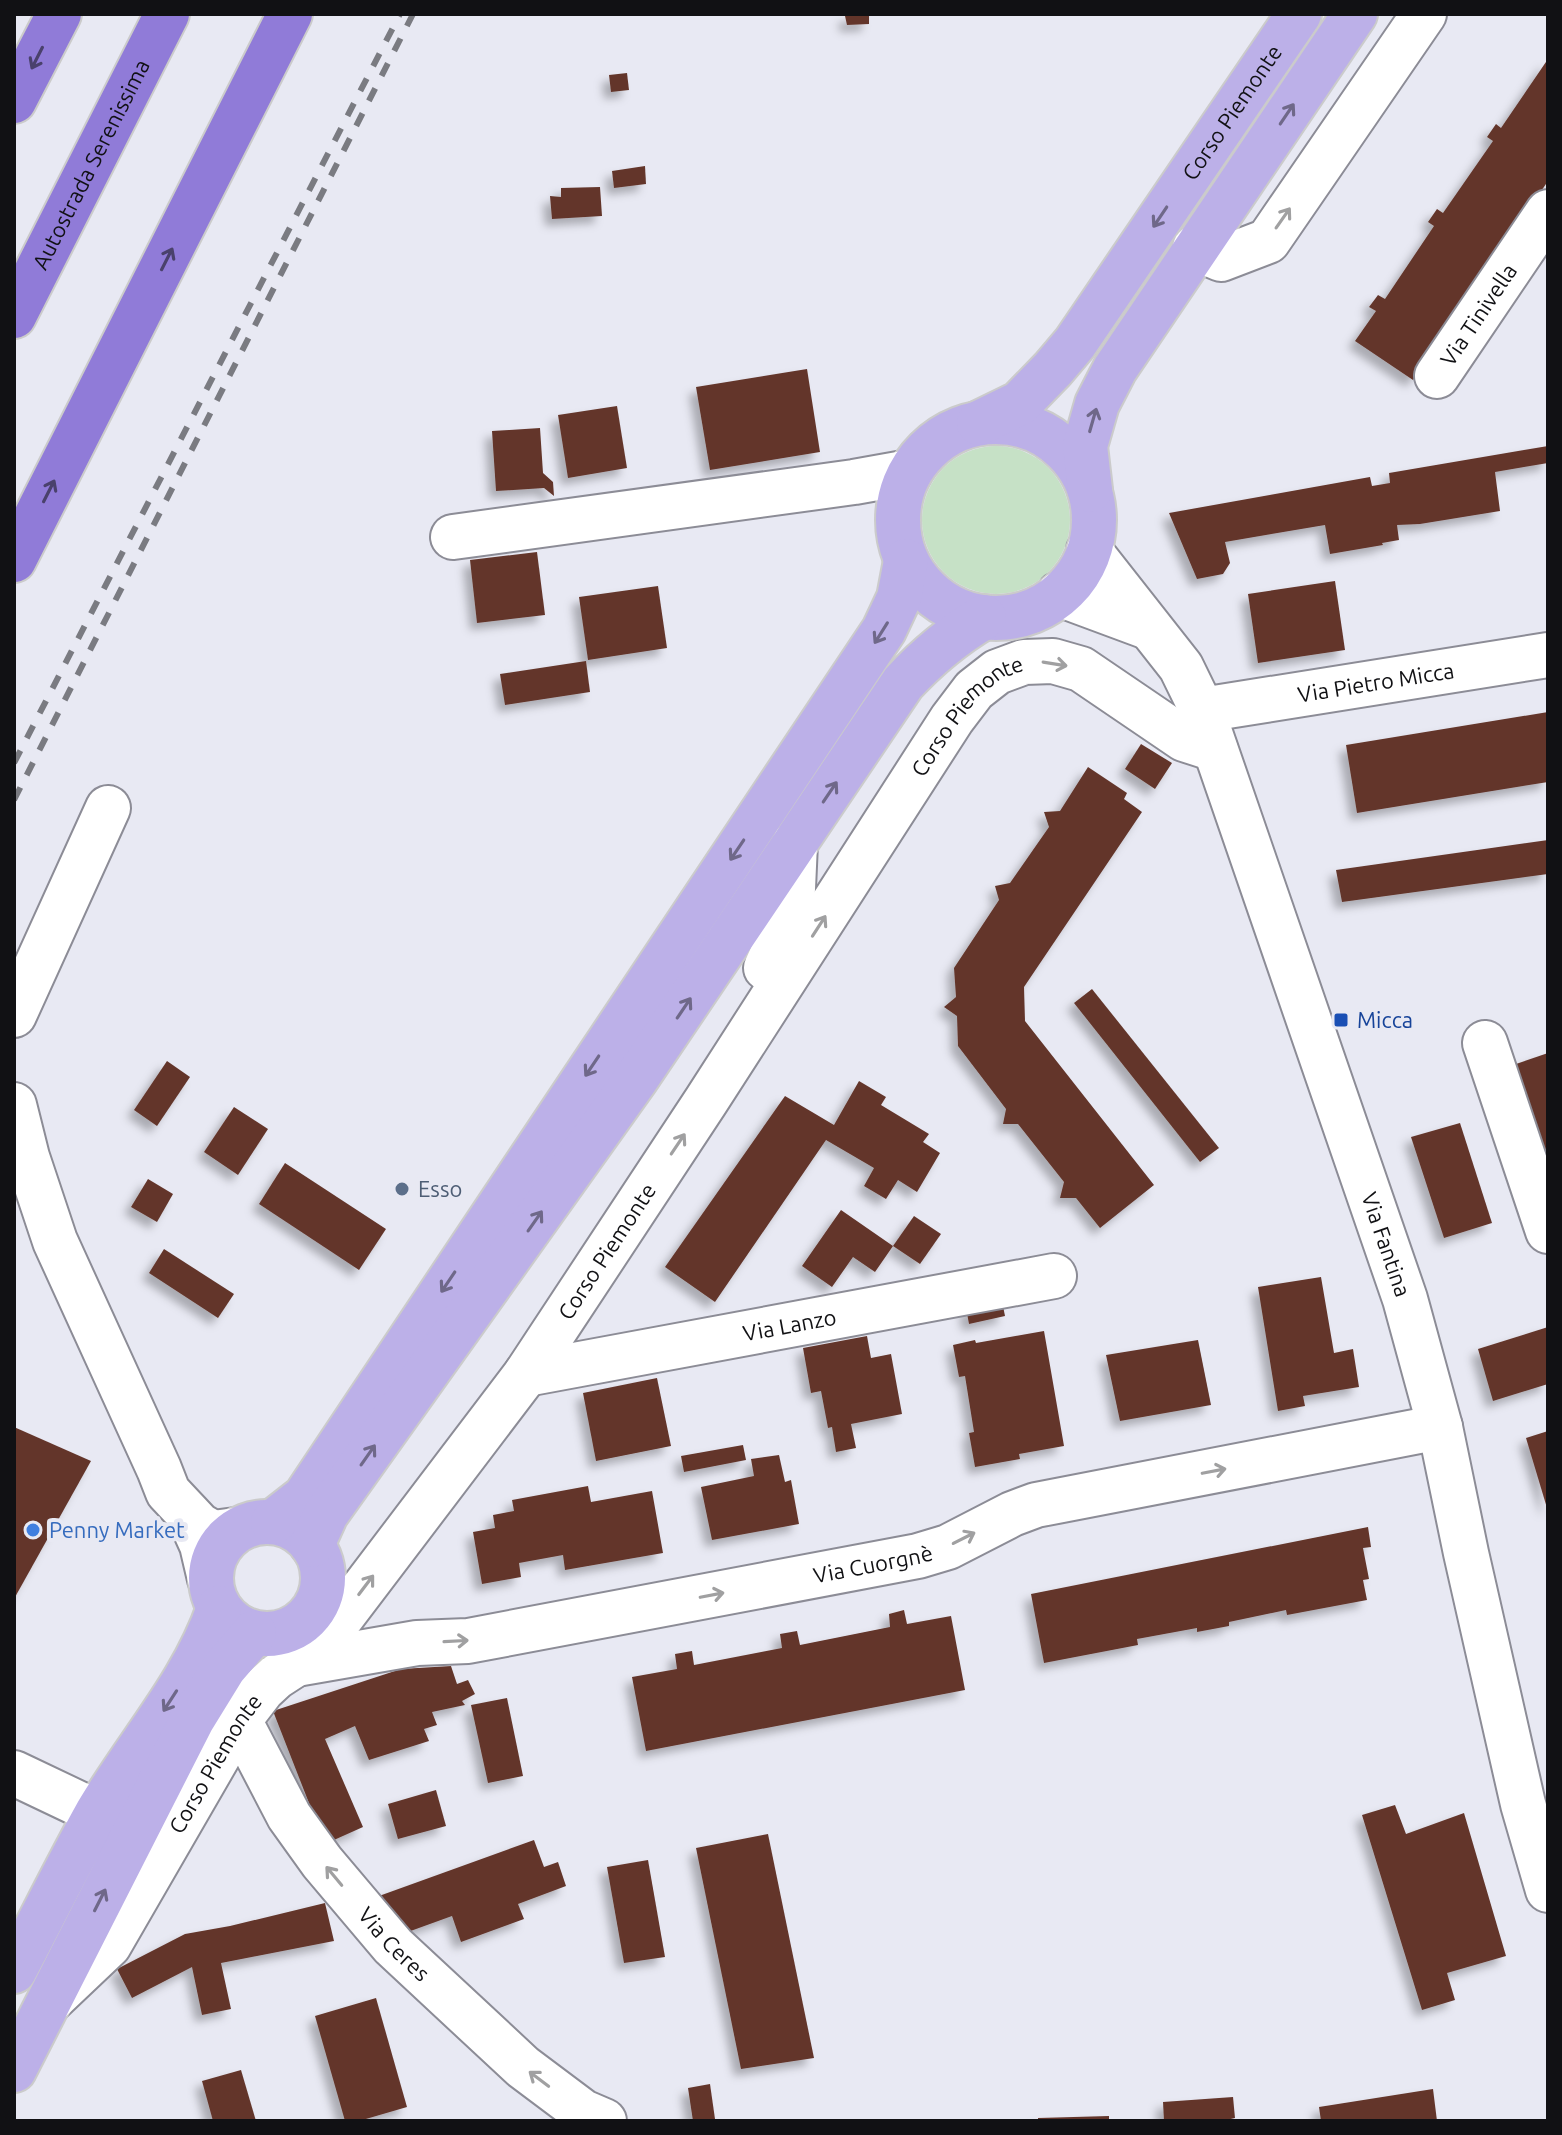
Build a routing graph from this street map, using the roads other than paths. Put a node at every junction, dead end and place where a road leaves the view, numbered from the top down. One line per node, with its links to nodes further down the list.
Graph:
1 (59, 14): 7 (highway, one-way to 7)
2 (167, 14): 10 (highway, Autostrada Serenissima)
3 (290, 14): 17 (highway, one-way to 3)
4 (1299, 14): 12 (main road, Corso Piemonte, one-way to 12)
5 (1355, 14): 9 (main road, Corso Piemonte, one-way to 5)
6 (1424, 14): 9 (street, one-way to 6)
7 (14, 101)
8 (1548, 212): 11 (street, Via Tinivella)
9 (1195, 248): 14 (main road, Corso Piemonte, one-way to 9)
10 (14, 316)
11 (1437, 376)
12 (979, 423): 13 (main road); 14 (main road)
13 (910, 472): 15 (street); 18 (main road)
14 (1091, 496): 16 (main road)
15 (453, 537)
16 (1089, 550): 19 (main road); 21 (street, Via Fantina)
17 (14, 560)
18 (906, 561): 20 (main road); 37 (main road, one-way to 37)
19 (1059, 594): 20 (main road); 21 (street, Via Fantina)
20 (984, 617): 25 (main road, one-way to 20)
21 (1148, 627): 23 (street, Via Fantina)
22 (1548, 655): 23 (street, Via Pietro Micca)
23 (1209, 729): 28 (street, Corso Piemonte, one-way to 23); 35 (street, Via Fantina)
24 (108, 808): 26 (street)
25 (795, 843): 28 (street); 38 (main road, one-way to 25)
26 (14, 1015)
27 (1485, 1043): 31 (street)
28 (706, 1101): 34 (street, Corso Piemonte, one-way to 28)
29 (14, 1105): 32 (street)
30 (14, 1214): 32 (street)
31 (1548, 1231)
32 (55, 1241): 36 (street)
33 (1054, 1276): 34 (street, Via Lanzo)
34 (526, 1374): 41 (street, Corso Piemonte, one-way to 34)
35 (1440, 1427): 41 (street, Via Cuorgnè, one-way to 35); 44 (street, Via Fantina)
36 (188, 1514): 37 (street); 39 (street)
37 (254, 1526): 38 (main road); 39 (main road)
38 (312, 1545): 40 (main road)
39 (214, 1594): 40 (main road); 45 (main road, one-way to 45)
40 (254, 1633): 48 (main road, Corso Piemonte, one-way to 40)
41 (296, 1664): 42 (street, Corso Piemonte)
42 (239, 1720): 48 (street, Corso Piemonte); 50 (street, Via Ceres, one-way to 42)
43 (14, 1773): 45 (street)
44 (1536, 1806): 46 (street, Via Fantina)
45 (98, 1813): 47 (main road)
46 (1548, 1890)
47 (14, 1971)
48 (47, 2003): 49 (main road, Corso Piemonte)
49 (14, 2070)
50 (604, 2121)

